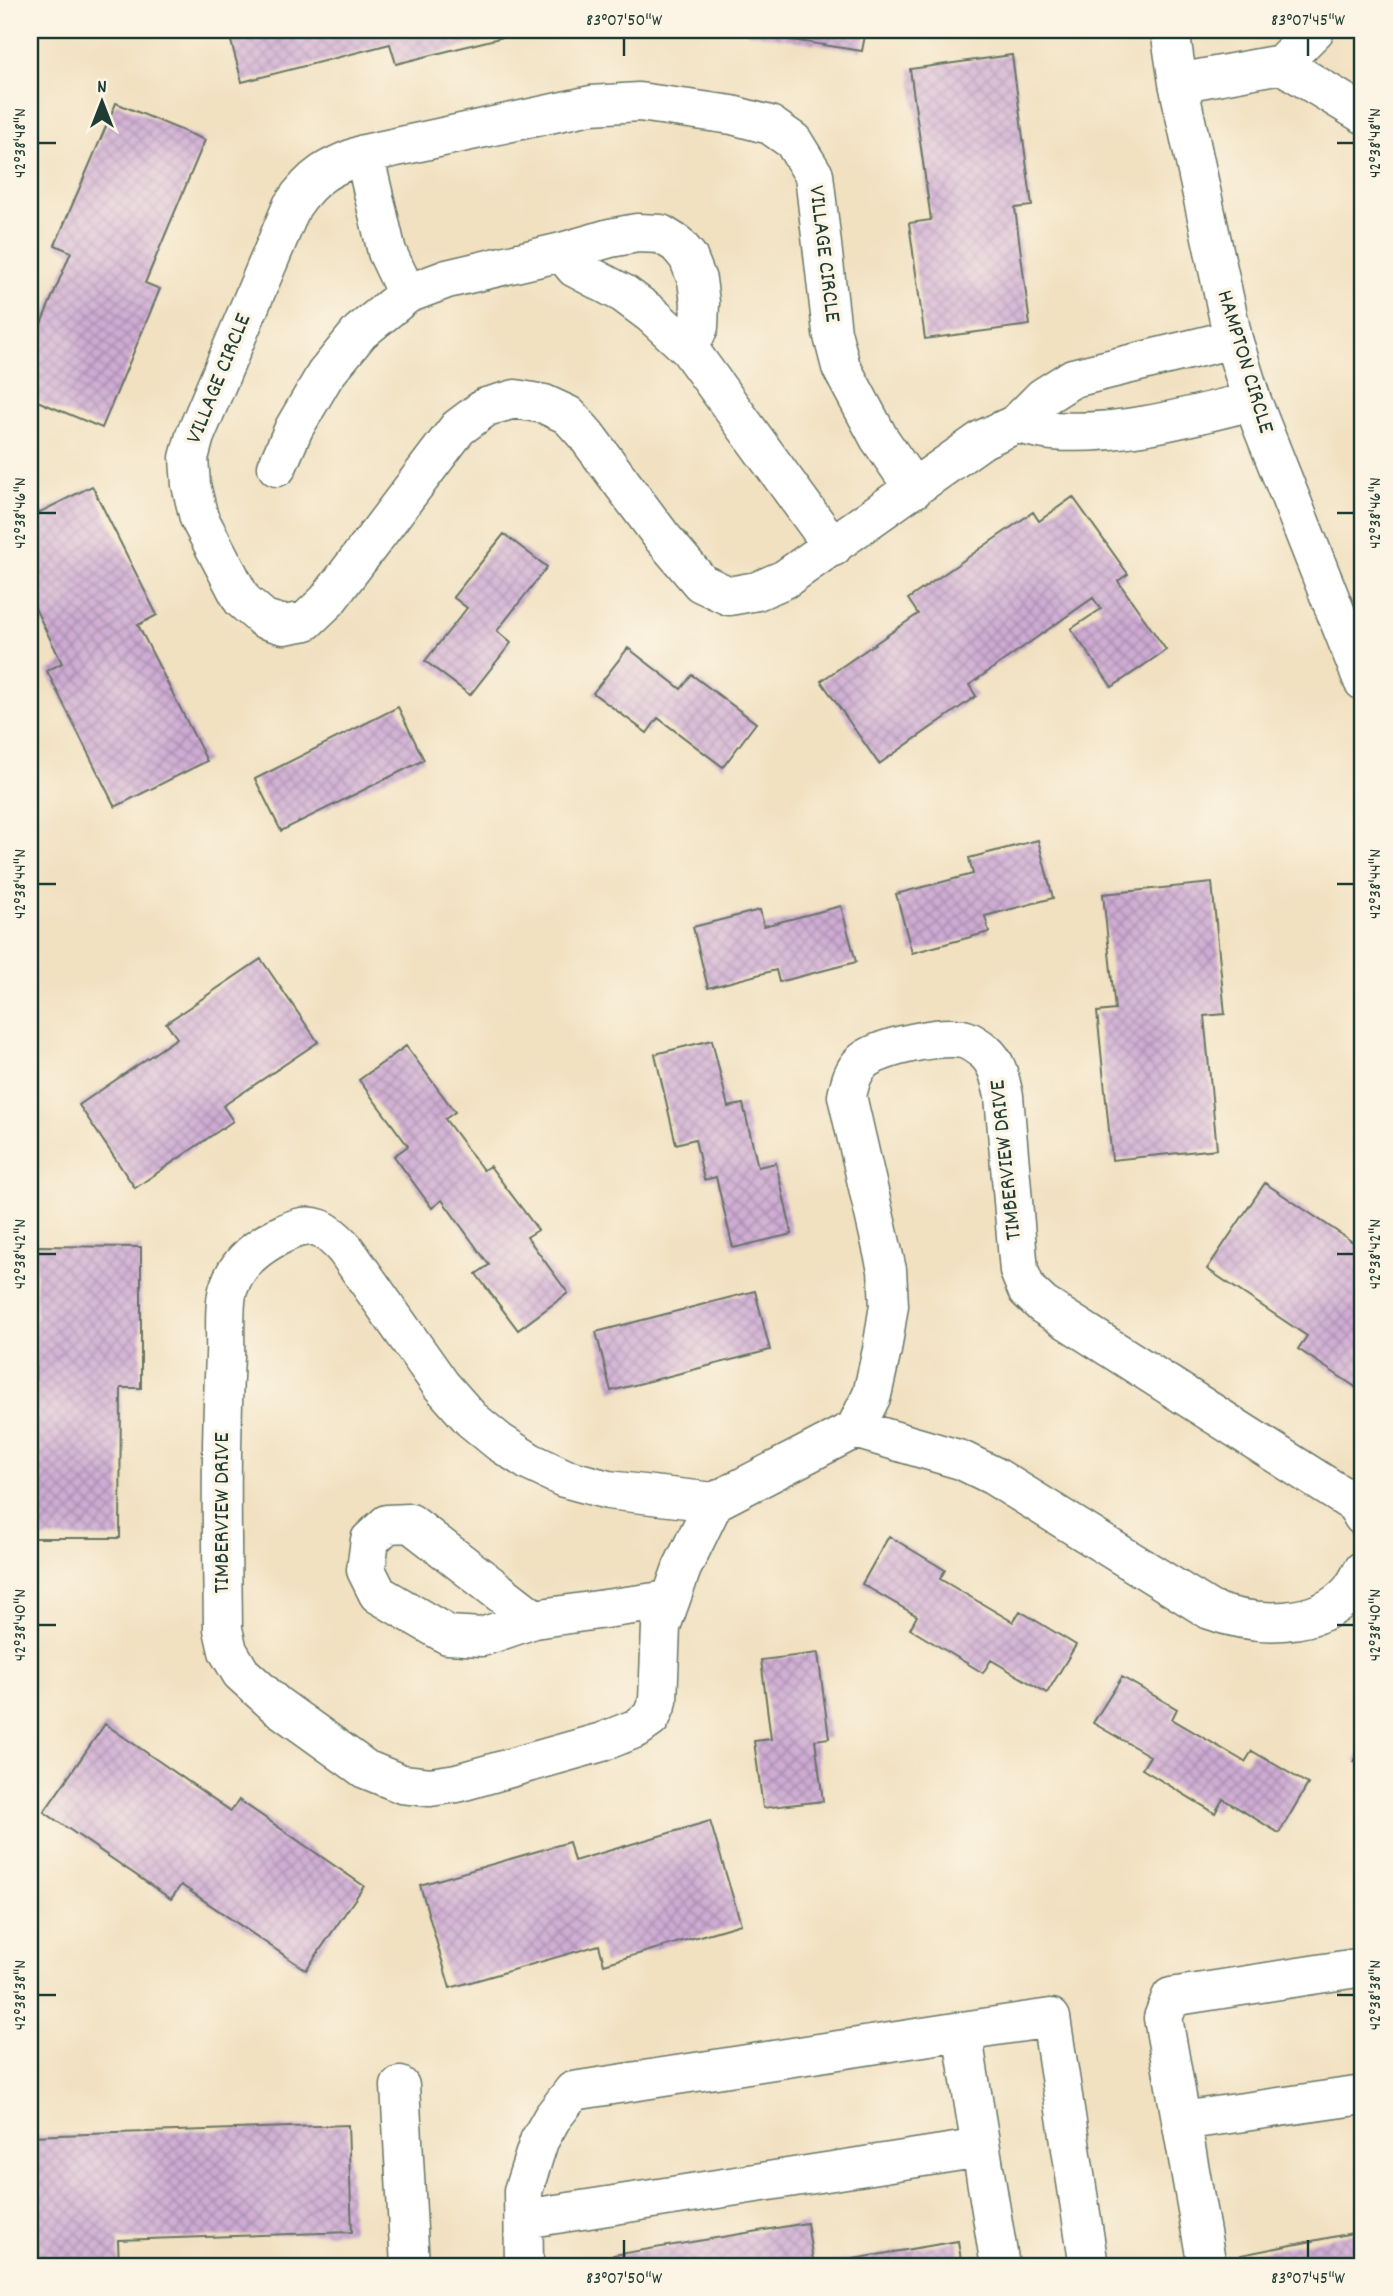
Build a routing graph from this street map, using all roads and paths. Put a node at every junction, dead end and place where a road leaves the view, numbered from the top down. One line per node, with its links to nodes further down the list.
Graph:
1 (1170, 30): 4 (street, HAMPTON CIRCLE)
2 (1315, 30): 3 (street)
3 (1281, 64): 4 (street); 5 (street)
4 (1178, 83): 9 (street, HAMPTON CIRCLE)
5 (1363, 114)
6 (364, 155): 8 (street); 14 (street, VILLAGE CIRCLE); 15 (street, VILLAGE CIRCLE)
7 (562, 252): 8 (street); 10 (street); 10 (street)
8 (407, 294): 13 (street)
9 (1233, 339): 11 (street, HAMPTON CIRCLE); 12 (street, VILLAGE CIRCLE)
10 (689, 349): 15 (street)
11 (1252, 401): 12 (street); 16 (street, HAMPTON CIRCLE)
12 (1016, 424): 14 (street, VILLAGE CIRCLE)
13 (276, 467)
14 (914, 489): 15 (street, VILLAGE CIRCLE)
15 (833, 547)
16 (1363, 681)
17 (855, 1429): 18 (street); 19 (street, TIMBERVIEW DRIVE); 20 (street)
18 (714, 1502): 21 (street, TIMBERVIEW DRIVE); 21 (street, TIMBERVIEW DRIVE)
19 (1363, 1517)
20 (1363, 1570)
21 (669, 1600): 22 (street)
22 (534, 1619)
23 (1363, 1967): 27 (street)
24 (962, 2031): 28 (street); 29 (street); 33 (street)
25 (400, 2086): 30 (street)
26 (1363, 2095): 27 (street)
27 (1181, 2121): 34 (street)
28 (981, 2148): 29 (street); 32 (street)
29 (524, 2220): 31 (street)
30 (410, 2266)
31 (524, 2266)
32 (1000, 2266)
33 (1089, 2266)
34 (1207, 2266)

